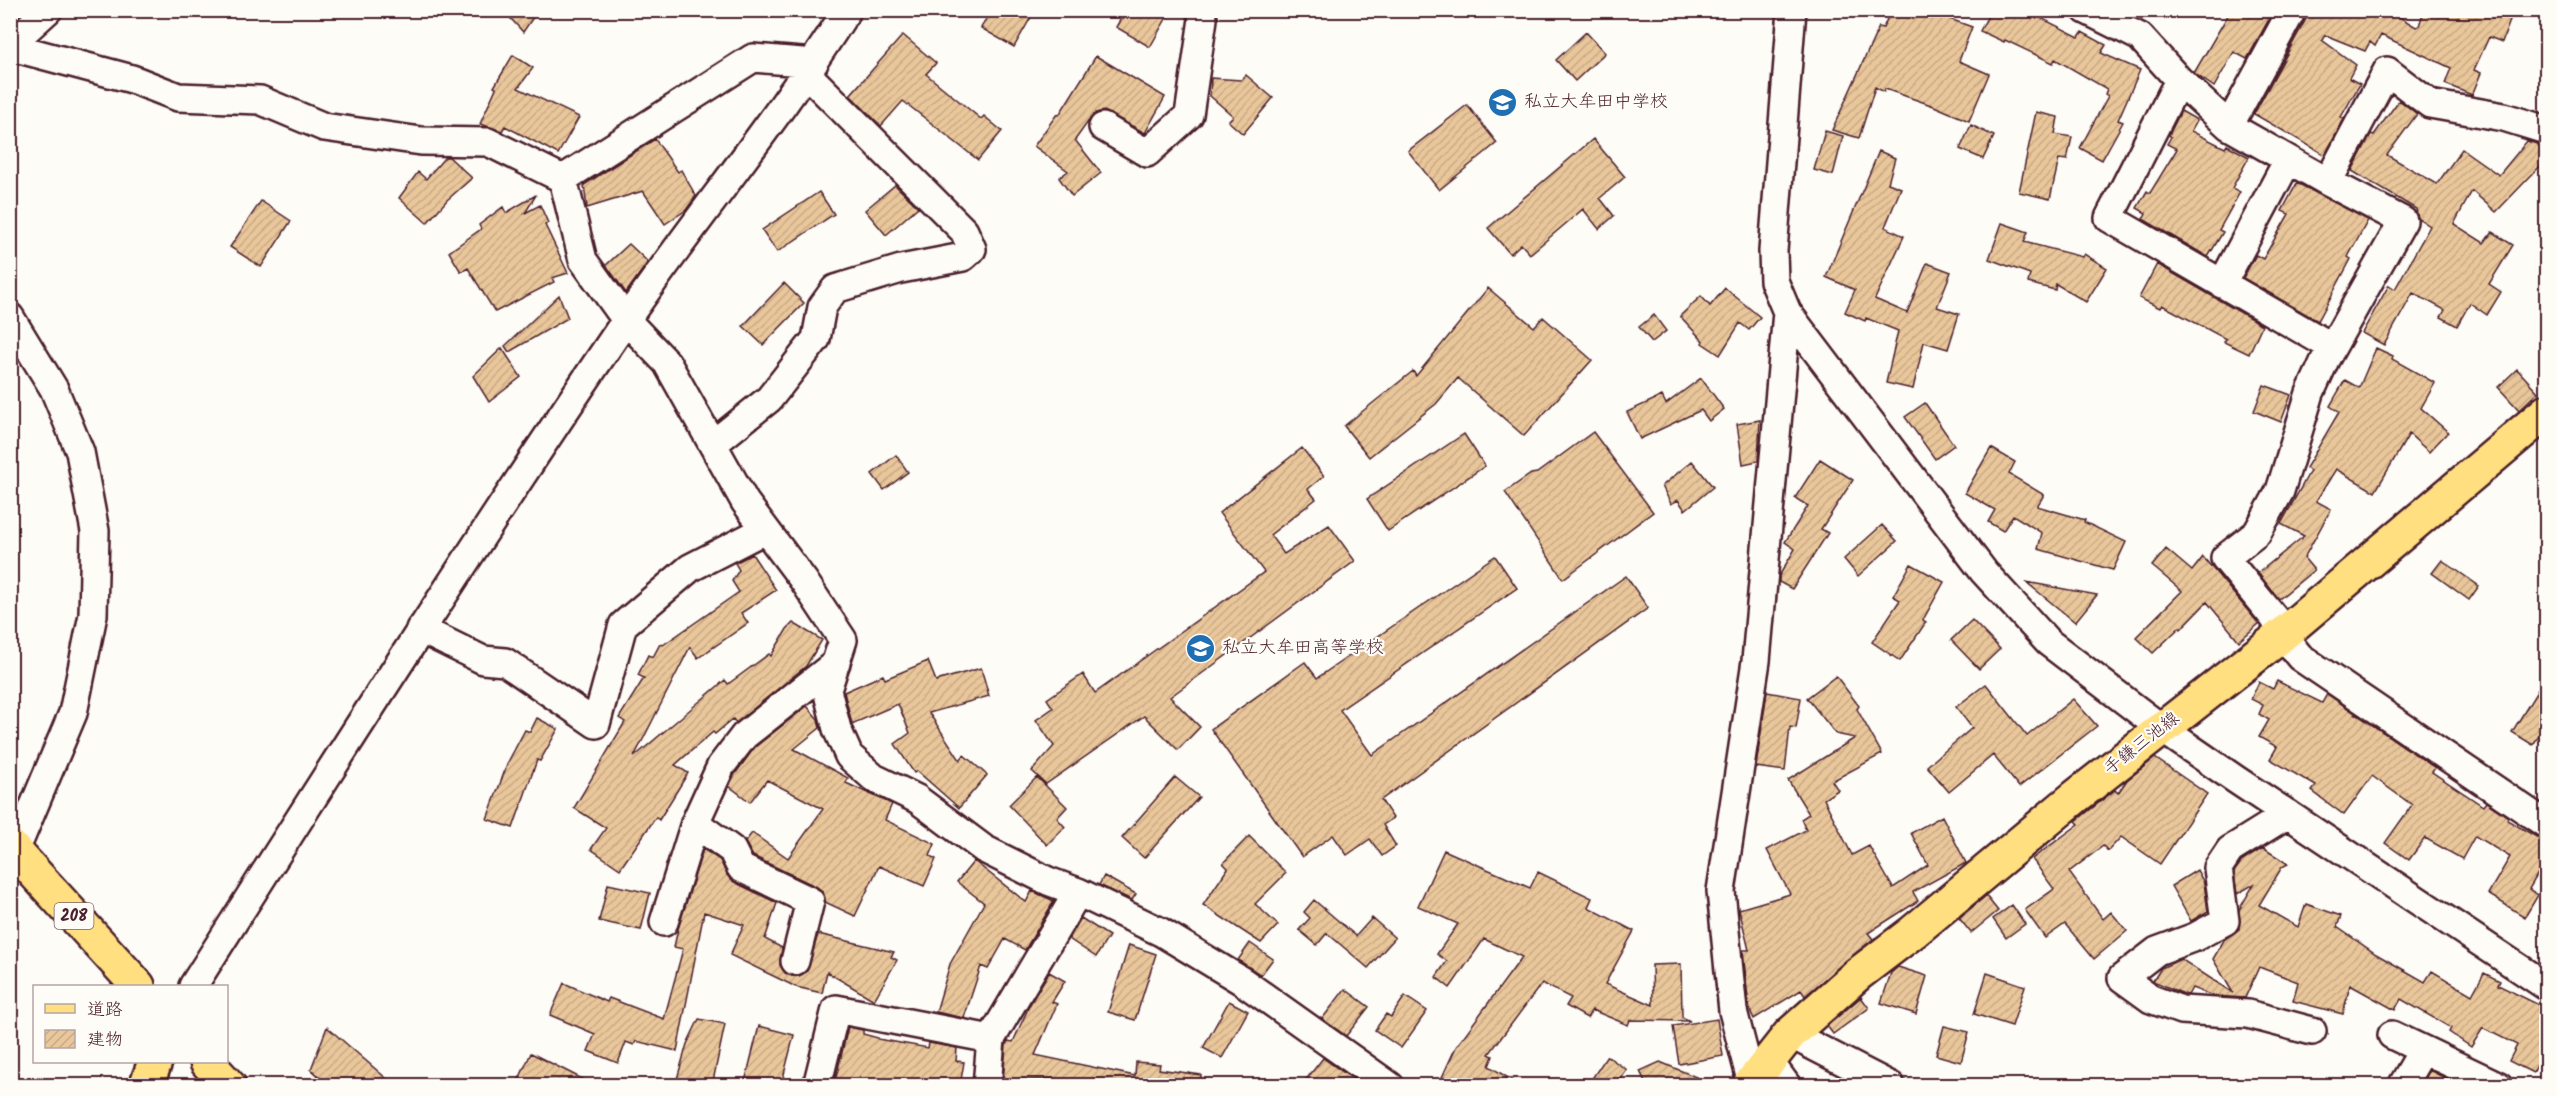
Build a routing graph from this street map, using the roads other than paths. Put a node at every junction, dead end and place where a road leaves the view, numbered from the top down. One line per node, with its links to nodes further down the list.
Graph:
1 (48, 10): 7 (street)
2 (847, 10): 8 (street)
3 (1201, 10): 11 (street)
4 (1792, 10): 17 (street)
5 (2289, 10): 10 (street)
6 (2103, 14): 9 (street)
7 (11, 49): 14 (street)
8 (810, 68): 14 (street); 19 (street); 22 (street)
9 (2179, 80): 10 (street); 16 (street)
10 (2229, 126): 13 (street)
11 (1102, 127)
12 (2547, 130): 15 (street)
13 (2288, 160): 15 (street); 16 (street)
14 (563, 179): 19 (street)
15 (2328, 182): 20 (street)
16 (2222, 284): 20 (street)
17 (1787, 312): 27 (street); 45 (street)
18 (10, 317): 31 (street)
19 (626, 321): 22 (street); 24 (street)
20 (2332, 347): 25 (street)
21 (2547, 412): 25 (main road, 手鎌三池線)
22 (713, 444): 23 (street)
23 (764, 530): 24 (street); 26 (street)
24 (420, 628): 36 (street)
25 (2282, 635): 27 (main road, 手鎌三池線); 30 (street)
26 (836, 663): 29 (street); 32 (street)
27 (2161, 728): 28 (street); 39 (main road, 手鎌三池線)
28 (2288, 814): 37 (street); 38 (street)
29 (695, 823): 33 (street); 34 (street)
30 (2547, 824)
31 (13, 848): 35 (main road, 208)
32 (1078, 892): 41 (street); 51 (street)
33 (664, 922)
34 (795, 962)
35 (136, 985)
36 (194, 985)
37 (2547, 986)
38 (2312, 1031)
39 (1790, 1034): 45 (main road, 手鎌三池線); 52 (street)
40 (2392, 1035): 42 (street)
41 (991, 1039): 49 (street); 50 (street)
42 (2423, 1050): 46 (street); 53 (street)
43 (155, 1063): 47 (main road)
44 (208, 1063): 48 (main road)
45 (1764, 1078)
46 (2489, 1084)
47 (146, 1086)
48 (229, 1086)
49 (817, 1086)
50 (987, 1086)
51 (1390, 1086)
52 (1891, 1086)
53 (2402, 1086)

